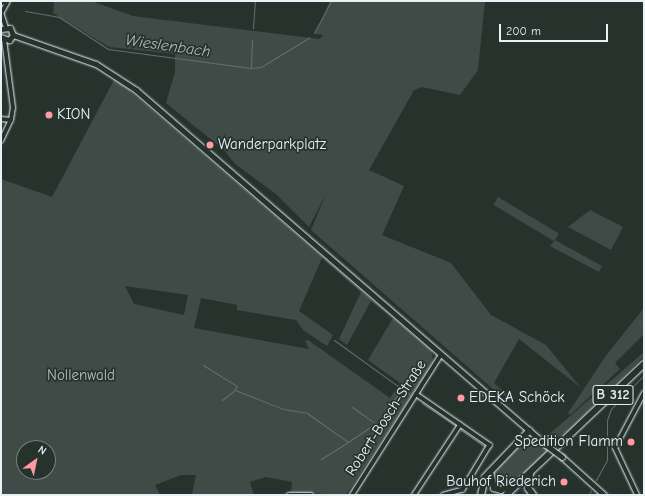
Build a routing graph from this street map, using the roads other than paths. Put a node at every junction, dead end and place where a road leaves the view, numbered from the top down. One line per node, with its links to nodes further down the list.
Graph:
1 (6, 1): 2 (street); 3 (street)
2 (1, 4)
3 (1, 11): 4 (street)
4 (6, 26): 5 (main road); 6 (main road)
5 (1, 29)
6 (13, 35): 7 (main road); 11 (main road)
7 (3, 39): 9 (street)
8 (1, 119): 9 (street)
9 (11, 120): 10 (street)
10 (1, 141)
11 (441, 355): 14 (street, Robert-Bosch-Straße); 16 (main road)
12 (644, 364): 18 (highway, B 312)
13 (644, 393): 30 (street)
14 (416, 394): 15 (street); 24 (street, Robert-Bosch-Straße)
15 (460, 425): 20 (street); 26 (street)
16 (529, 431): 17 (highway); 21 (main road, bridge)
17 (490, 470): 19 (highway); 27 (highway)
18 (532, 471): 19 (highway, B 312); 29 (highway)
19 (522, 481): 28 (highway, B 312)
20 (415, 494): 25 (street)
21 (603, 494)
22 (289, 495): 23 (street)
23 (311, 495)
24 (352, 495)
25 (420, 495)
26 (444, 495)
27 (481, 495)
28 (506, 495)
29 (532, 495)
30 (637, 495)

